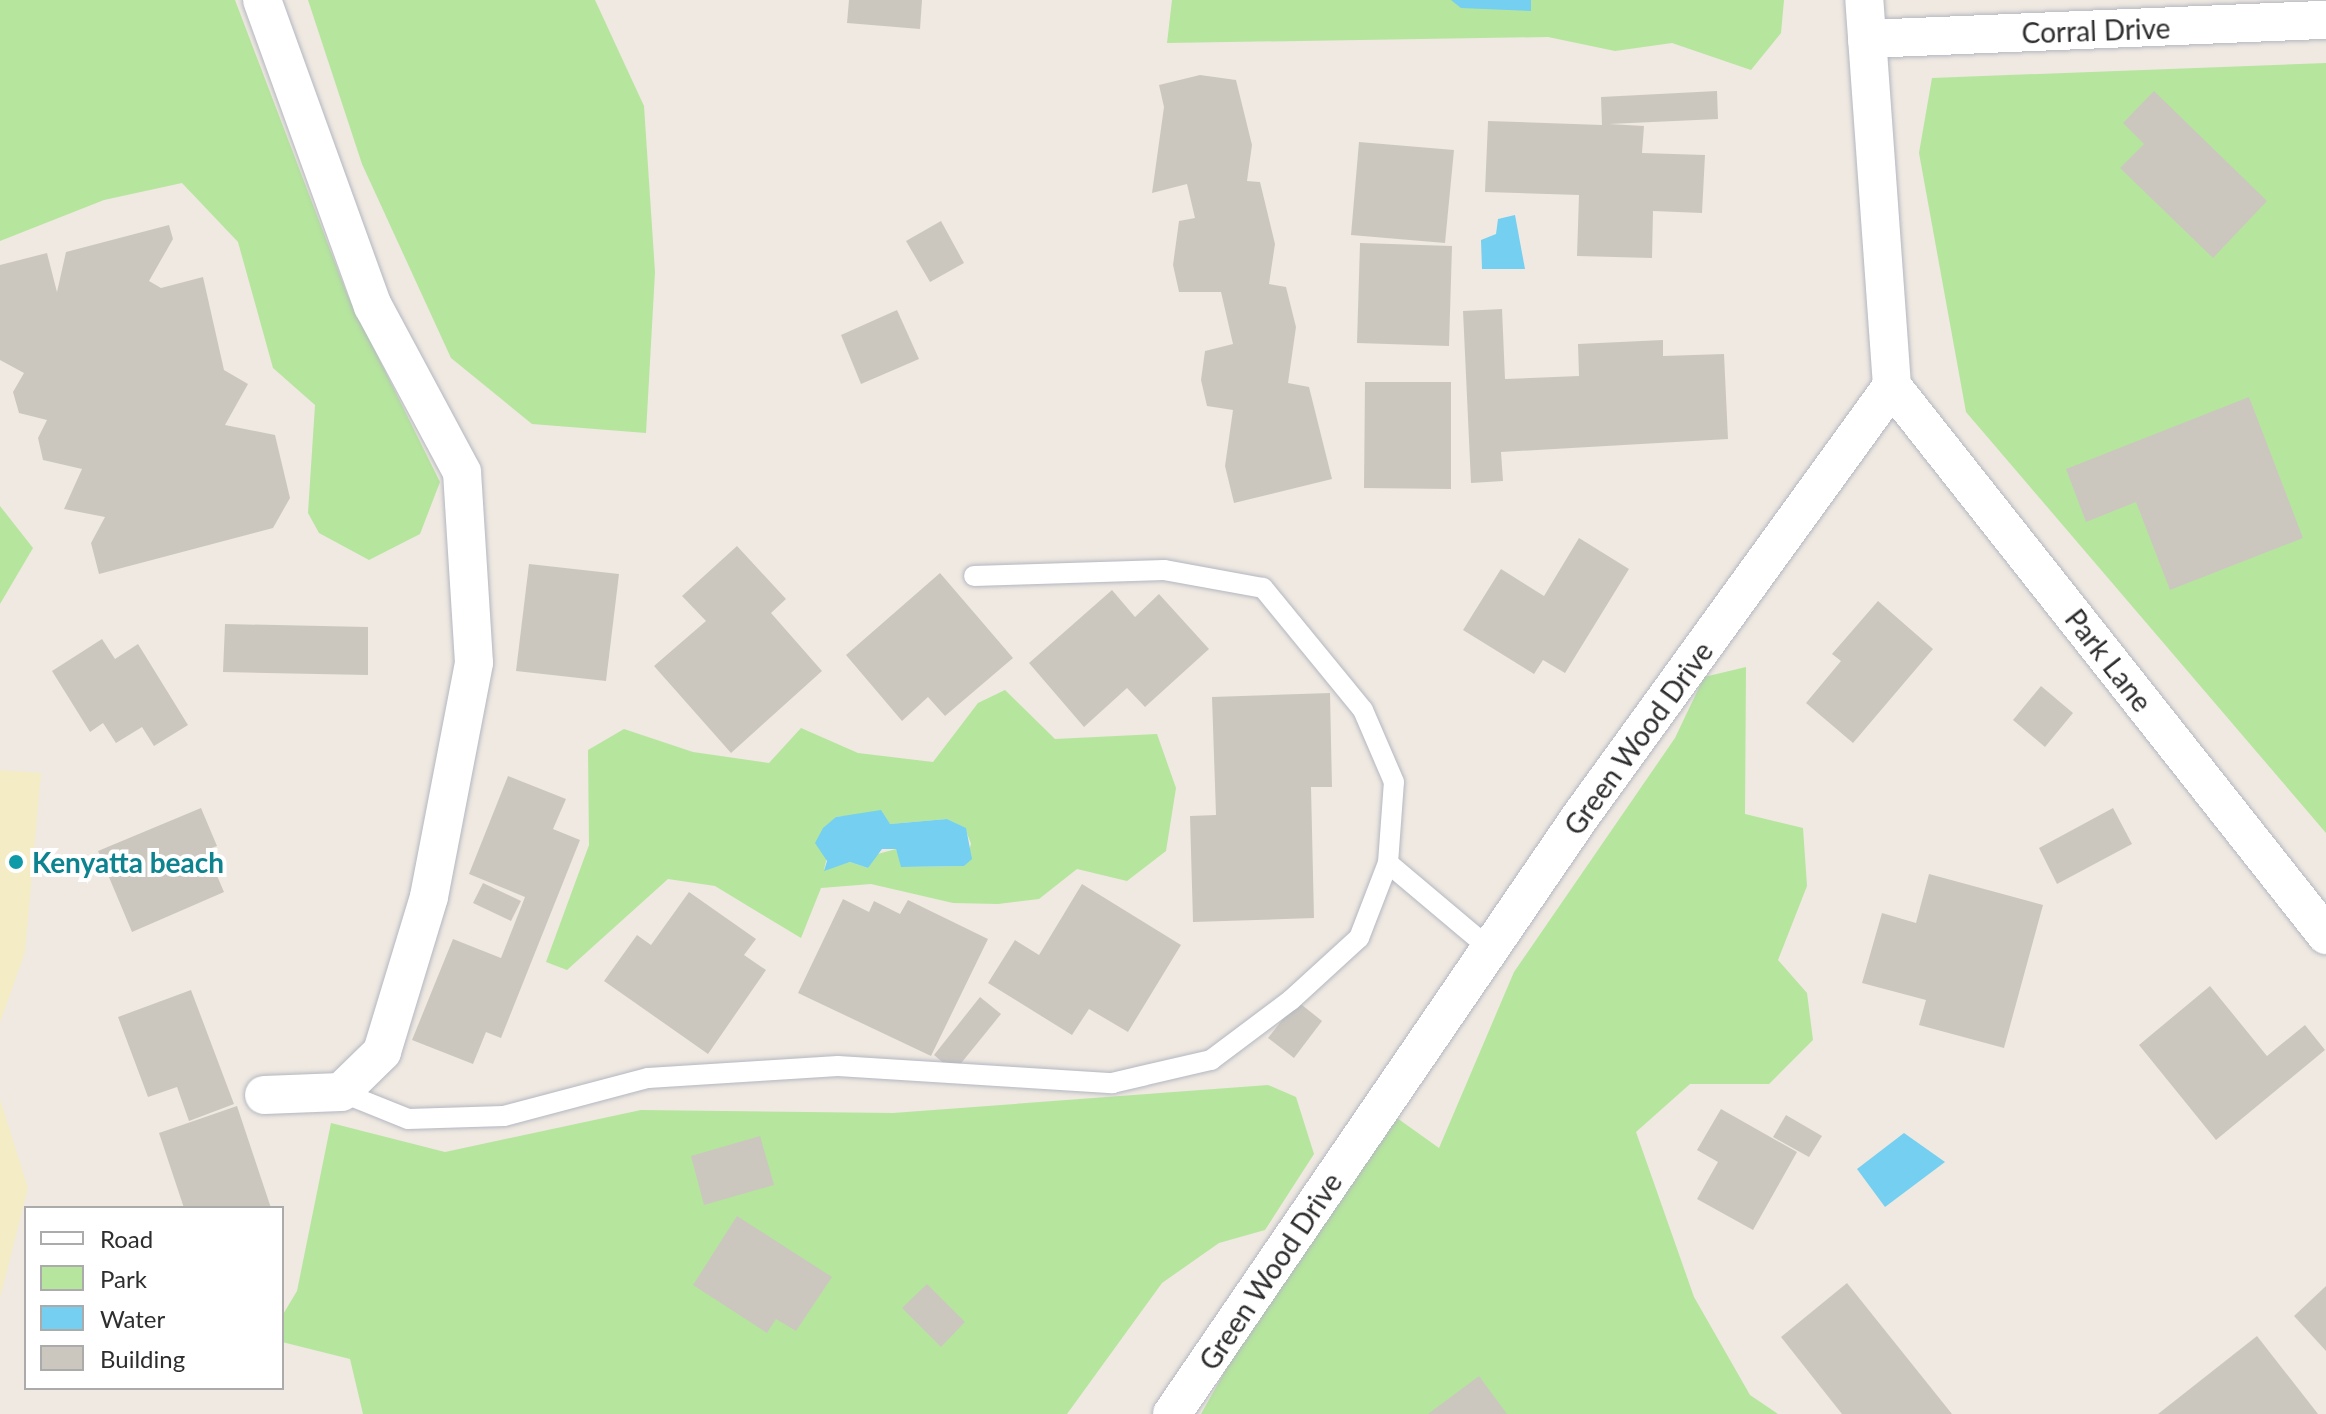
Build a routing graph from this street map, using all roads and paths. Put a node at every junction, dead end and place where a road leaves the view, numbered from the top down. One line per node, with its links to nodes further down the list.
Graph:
1 (262, 0): 10 (street)
2 (1864, 0): 4 (street)
3 (2326, 20): 4 (street, Corral Drive)
4 (1867, 39): 5 (street)
5 (1892, 386): 8 (street, Park Lane); 9 (street, Green Wood Drive)
6 (974, 576): 7 (lane)
7 (1388, 863): 9 (lane); 10 (lane)
8 (2326, 935)
9 (1490, 949): 12 (street, Green Wood Drive)
10 (341, 1092): 11 (street)
11 (264, 1095)
12 (1172, 1414)

